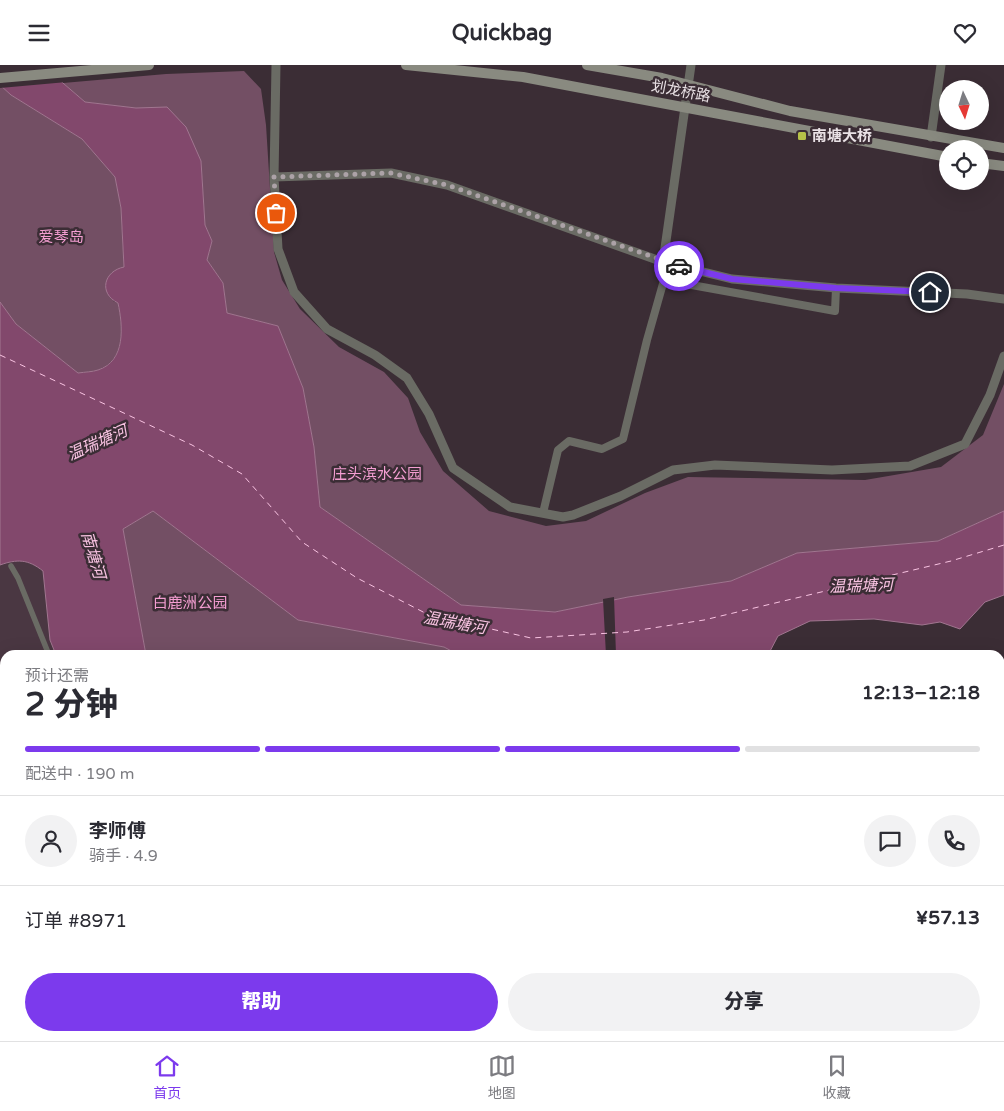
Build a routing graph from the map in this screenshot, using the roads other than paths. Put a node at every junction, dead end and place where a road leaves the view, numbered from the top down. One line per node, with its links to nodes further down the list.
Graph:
1 (149, 65): 7 (main road)
2 (276, 65): 15 (street)
3 (406, 65): 9 (main road, 划龙桥路)
4 (587, 65): 8 (main road, 划龙桥路)
5 (691, 65): 8 (street)
6 (941, 65): 10 (street)
7 (0, 78)
8 (688, 84): 9 (street); 10 (main road, 划龙桥路)
9 (685, 107): 12 (main road, 划龙桥路); 16 (street)
10 (931, 137): 11 (main road, 划龙桥路)
11 (1004, 148)
12 (939, 155)
13 (989, 164): 14 (main road)
14 (1004, 166)
15 (274, 177): 16 (street); 20 (street)
16 (663, 262): 17 (street)
17 (836, 288): 18 (street); 20 (street)
18 (1004, 299)
19 (1004, 357): 20 (street)
20 (543, 513)
21 (11, 566): 22 (street)
22 (47, 650)

